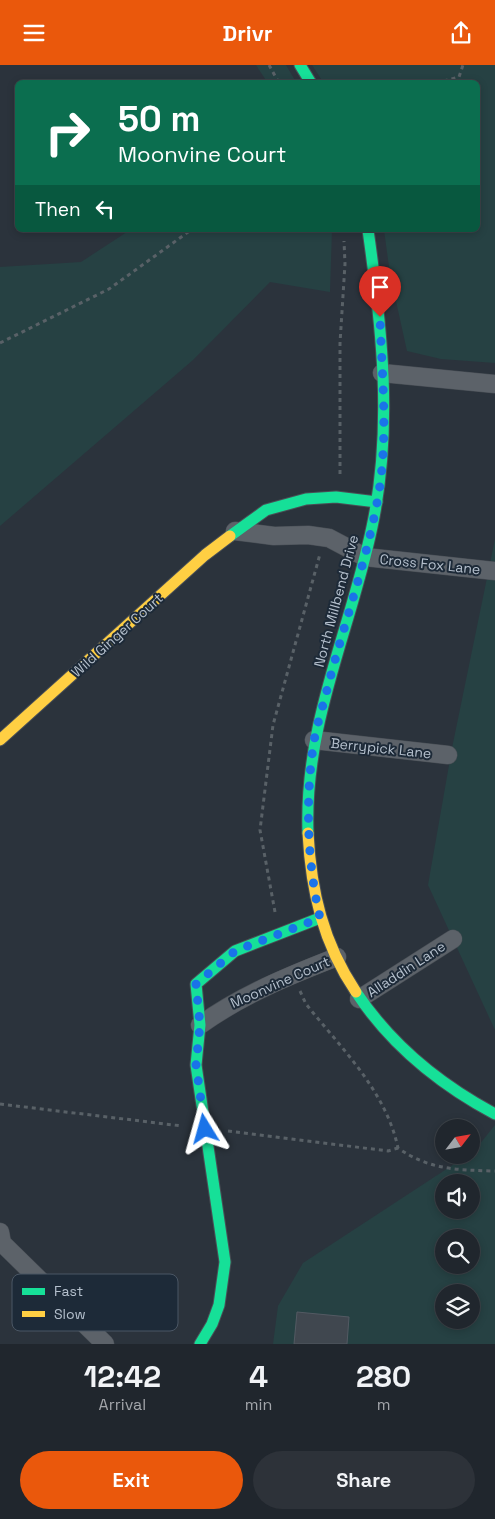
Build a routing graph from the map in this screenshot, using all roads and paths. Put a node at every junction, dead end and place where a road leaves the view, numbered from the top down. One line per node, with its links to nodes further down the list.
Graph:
1 (269, 65): 4 (path)
2 (300, 65): 5 (street)
3 (463, 65): 6 (path)
4 (277, 80)
5 (309, 80)
6 (448, 80)
7 (188, 232): 9 (path)
8 (368, 232): 10 (street, North Millbend Drive)
9 (0, 343)
10 (382, 373): 11 (street); 12 (street, North Millbend Drive)
11 (495, 384)
12 (378, 502): 13 (street, Wild Ginger Court); 14 (street, North Millbend Drive)
13 (235, 531): 14 (street); 16 (street, Wild Ginger Court)
14 (365, 557): 15 (street, Cross Fox Lane); 17 (street, North Millbend Drive)
15 (495, 571)
16 (0, 740)
17 (314, 740): 18 (street, Berrypick Lane); 19 (street, North Millbend Drive)
18 (448, 755)
19 (320, 918): 21 (street, North Millbend Drive); 23 (street)
20 (453, 939): 22 (street, Alladdin Lane)
21 (337, 957): 22 (street, North Millbend Drive); 23 (street, Moonvine Court)
22 (359, 999): 24 (street, North Millbend Drive)
23 (200, 1025): 29 (street)
24 (495, 1114)
25 (0, 1232): 26 (street)
26 (33, 1274)
27 (91, 1331): 28 (street)
28 (104, 1344)
29 (200, 1344)

